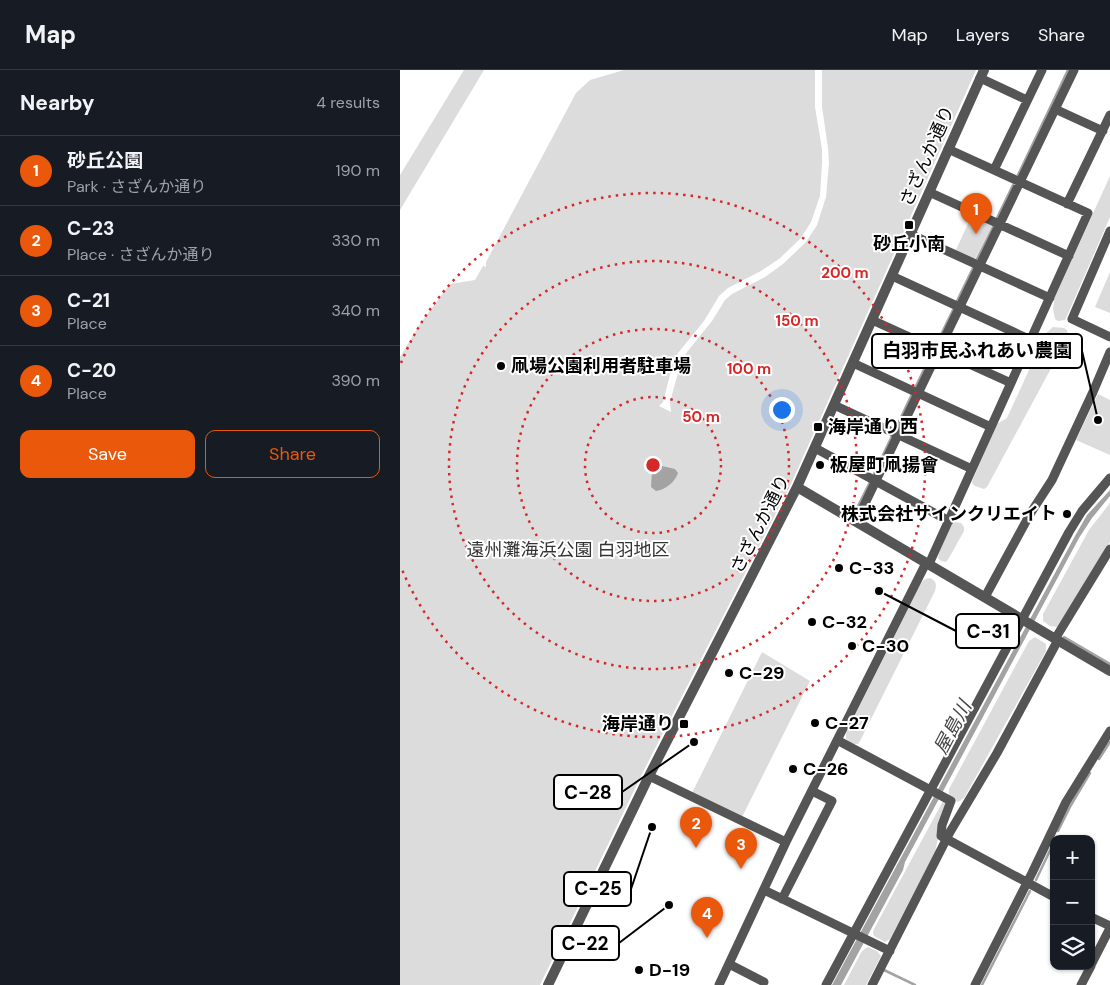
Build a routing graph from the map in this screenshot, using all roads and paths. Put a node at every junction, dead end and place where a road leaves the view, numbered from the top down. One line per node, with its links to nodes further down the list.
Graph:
1 (1042, 70): 4 (street)
2 (1074, 70): 5 (street)
3 (982, 74): 4 (street); 8 (street, さざんか通り)
4 (1027, 100): 9 (street)
5 (1055, 109): 7 (street); 10 (street)
6 (1110, 116): 7 (street)
7 (1103, 131): 12 (street)
8 (948, 149): 9 (street); 11 (street, さざんか通り)
9 (994, 170): 10 (street)
10 (1020, 182): 12 (street); 13 (street)
11 (929, 192): 13 (street); 15 (street, さざんか通り)
12 (1068, 204): 16 (street)
13 (1000, 225): 16 (street); 17 (street)
14 (1110, 231): 22 (street)
15 (910, 234): 17 (street); 18 (street, さざんか通り)
16 (1069, 256): 19 (street)
17 (980, 266): 19 (street); 20 (street)
18 (892, 276): 20 (street); 21 (street, さざんか通り)
19 (1050, 298): 23 (street)
20 (960, 308): 23 (street); 24 (street)
21 (872, 320): 24 (street); 26 (street, さざんか通り)
22 (1110, 336)
23 (1031, 340): 27 (street)
24 (939, 350): 27 (street); 28 (street)
25 (1110, 352): 41 (street)
26 (853, 363): 28 (street); 29 (street, さざんか通り)
27 (1011, 383): 30 (street)
28 (918, 394): 30 (street); 31 (street)
29 (834, 405): 31 (street); 32 (street, さざんか通り)
30 (991, 427): 33 (street)
31 (898, 435): 33 (street); 35 (street)
32 (815, 448): 35 (street); 36 (street, さざんか通り)
33 (972, 469): 37 (street)
34 (1110, 478): 42 (street)
35 (876, 482): 37 (street); 38 (street)
36 (797, 487): 38 (street); 47 (street, さざんか通り)
37 (949, 521): 40 (street)
38 (856, 522): 40 (street)
39 (1110, 549): 43 (street)
40 (927, 564): 41 (street); 46 (street)
41 (985, 597): 42 (street)
42 (1023, 620): 43 (street); 49 (street)
43 (1057, 639): 44 (street); 50 (street)
44 (1110, 671)
45 (1110, 730): 52 (street)
46 (837, 740): 48 (street); 49 (street)
47 (649, 776): 51 (street); 64 (street, さざんか通り)
48 (812, 791): 51 (street); 55 (street)
49 (932, 791): 50 (street); 58 (street)
50 (947, 840): 52 (street); 59 (street)
51 (786, 842): 53 (street)
52 (1027, 883): 54 (street); 68 (street)
53 (764, 890): 55 (street); 61 (street)
54 (1050, 895)
55 (782, 899): 58 (street)
56 (1095, 918): 57 (street)
57 (1110, 927): 60 (street)
58 (855, 934): 59 (street); 66 (street)
59 (890, 951): 67 (street)
60 (1095, 958)
61 (729, 964): 63 (street); 65 (street)
62 (1089, 970): 69 (street)
63 (764, 982)
64 (548, 985)
65 (719, 985)
66 (826, 985)
67 (872, 985)
68 (975, 985)
69 (1081, 985)

